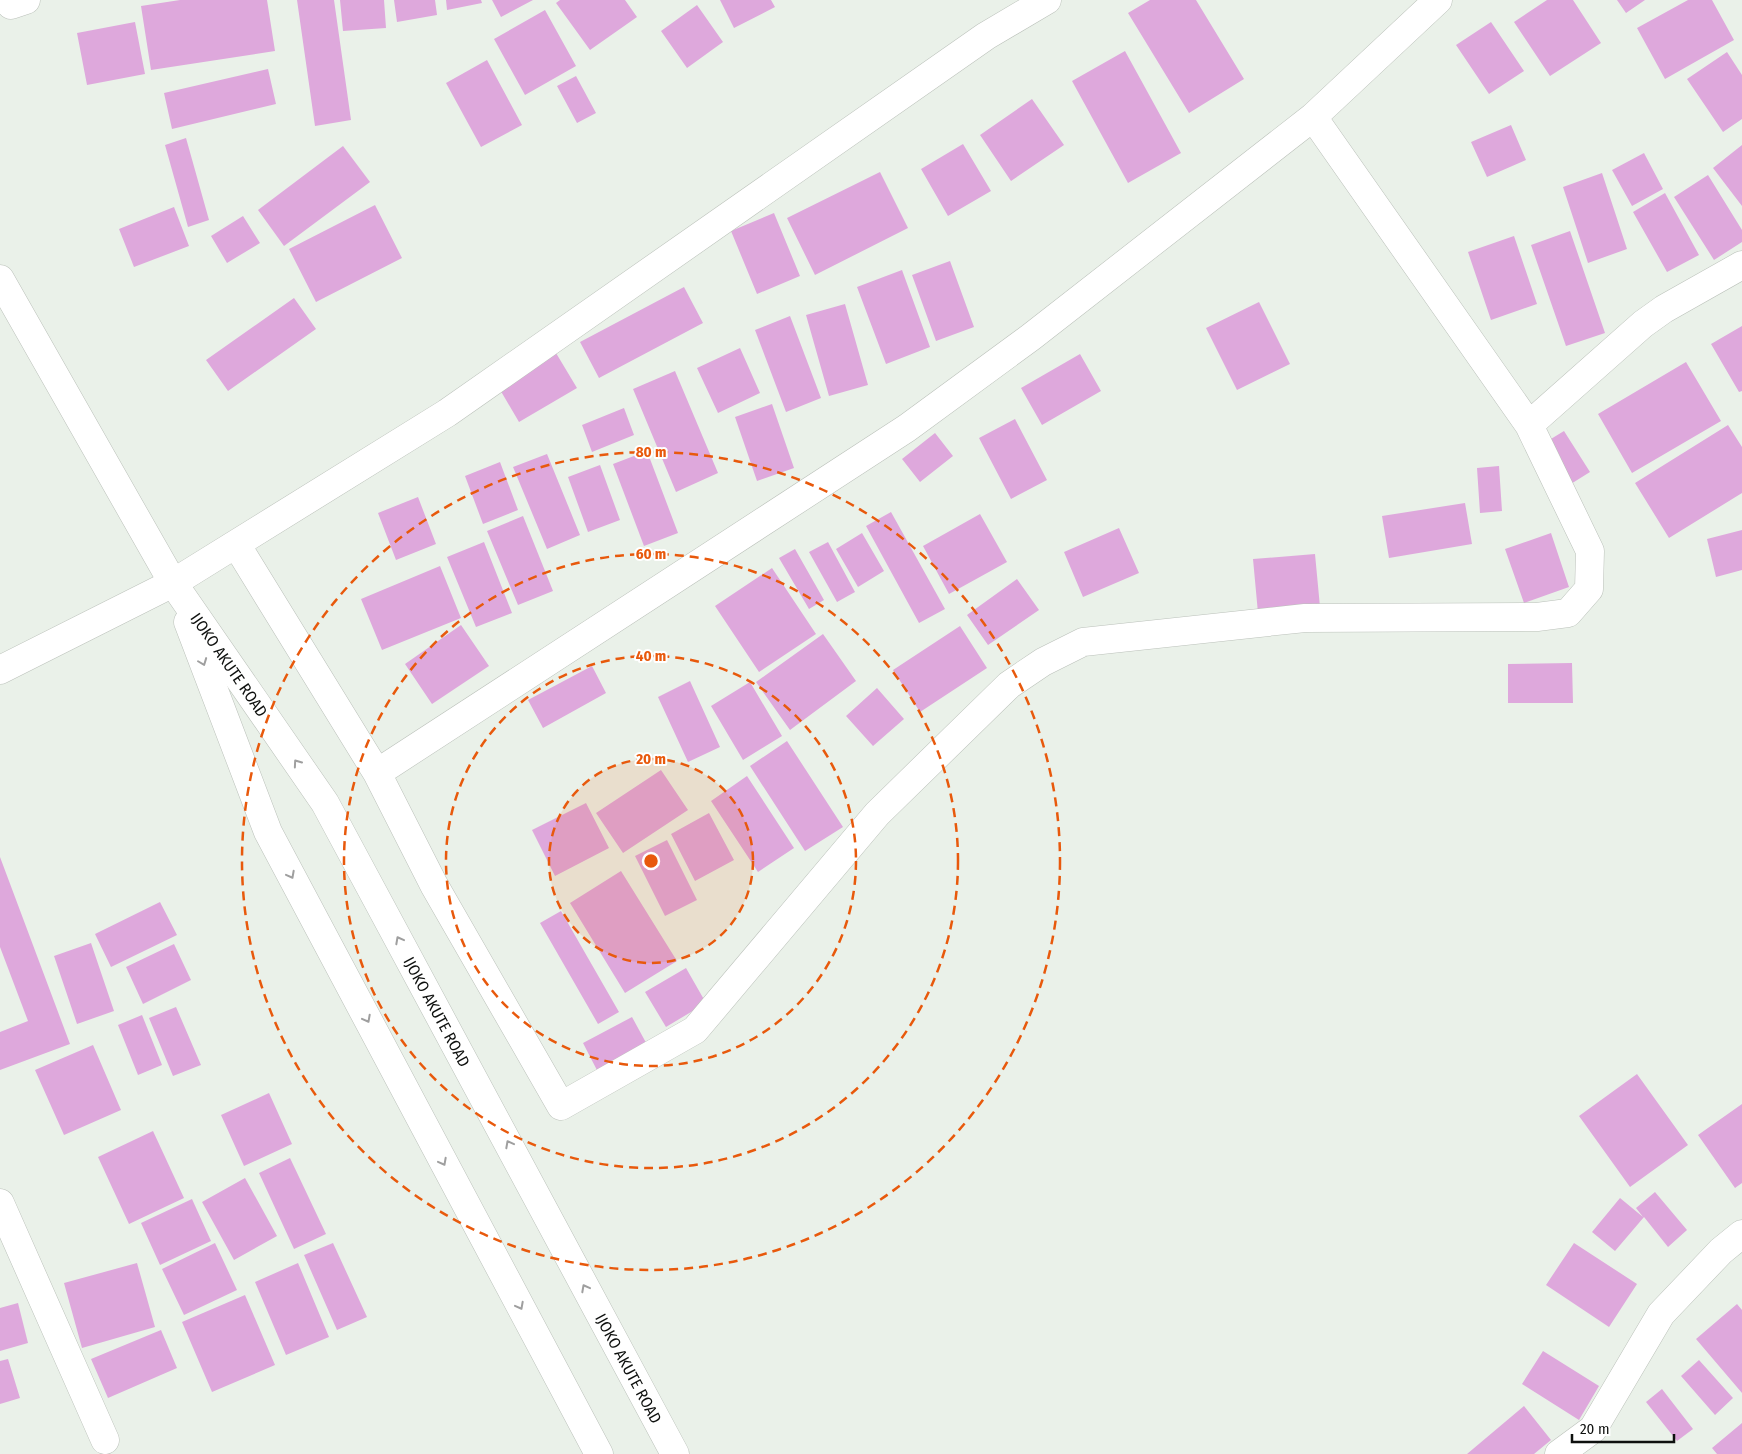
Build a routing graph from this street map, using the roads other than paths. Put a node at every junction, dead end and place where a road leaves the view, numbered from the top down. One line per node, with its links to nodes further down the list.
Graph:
1 (1047, 0): 7 (street)
2 (1438, 0): 3 (street)
3 (1314, 117): 6 (street); 10 (street)
4 (1742, 264): 6 (street)
5 (0, 279): 8 (street, IJOKO AKUTE ROAD)
6 (1529, 425): 10 (street)
7 (236, 544): 8 (street); 10 (street)
8 (173, 583): 9 (street); 14 (street, IJOKO AKUTE ROAD, one-way to 14); 15 (street, IJOKO AKUTE ROAD, one-way to 8)
9 (0, 670)
10 (377, 773)
11 (0, 1203): 13 (street)
12 (1742, 1234): 16 (street)
13 (105, 1440)
14 (599, 1454)
15 (675, 1454)
16 (1559, 1454)

